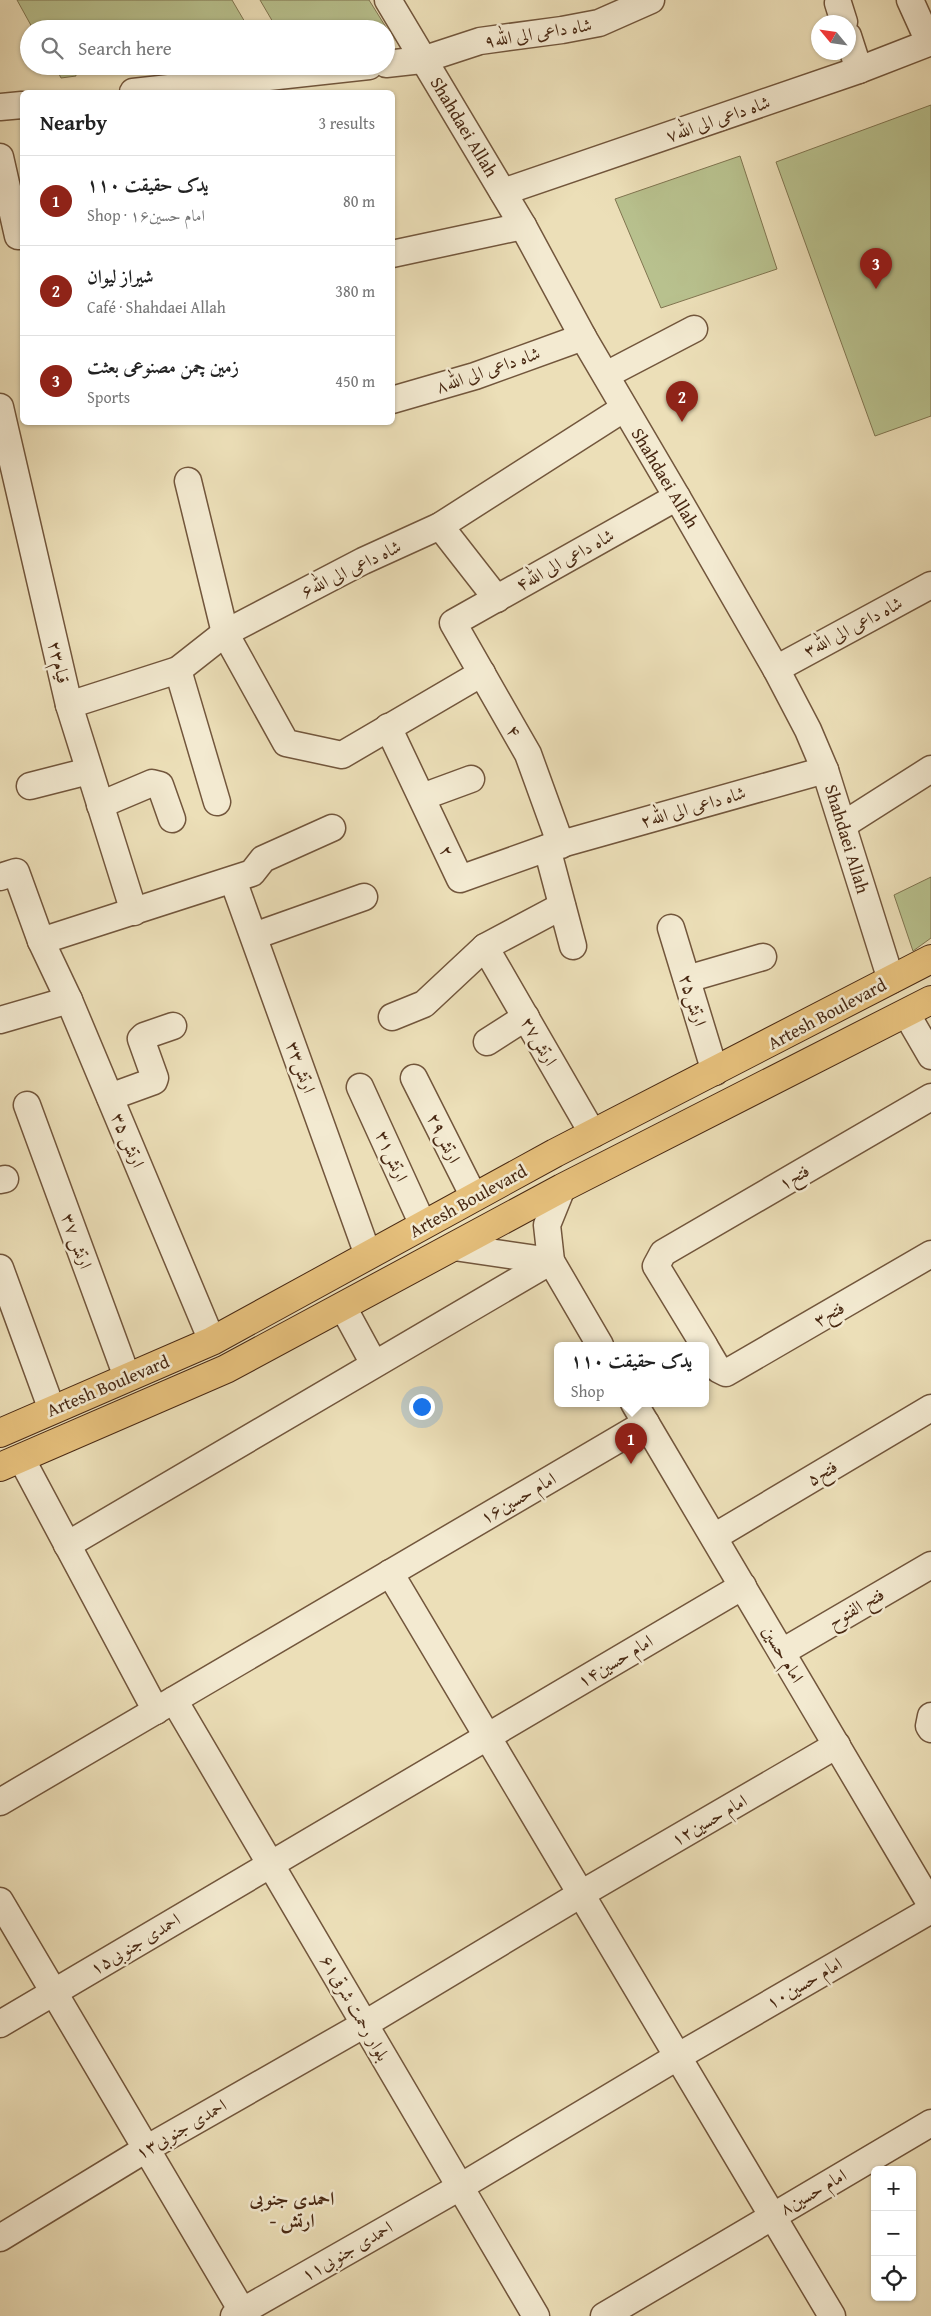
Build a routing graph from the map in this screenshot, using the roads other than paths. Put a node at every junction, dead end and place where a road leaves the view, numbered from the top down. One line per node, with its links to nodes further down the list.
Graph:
1 (388, 0): 5 (street, Shahdaei Allah)
2 (651, 0): 5 (street, شاه داعی الی الله۹)
3 (910, 0): 4 (street)
4 (930, 42): 8 (street, شاه داعی الی الله۷)
5 (422, 60): 7 (street, شاه داعی الی الله۹); 15 (street, Shahdaei Allah)
6 (856, 60): 8 (street)
7 (395, 63)
8 (859, 70): 15 (street, شاه داعی الی الله۷)
9 (302, 75): 10 (street)
10 (205, 88): 11 (street)
11 (169, 90)
12 (20, 105): 13 (street)
13 (0, 107)
14 (0, 157): 17 (street)
15 (504, 192): 16 (street, Shahdaei Allah)
16 (523, 226): 18 (street); 20 (street, Shahdaei Allah)
17 (18, 236)
18 (395, 253)
19 (694, 330): 21 (street)
20 (583, 337): 21 (street, Shahdaei Allah); 22 (street, شاه داعی الی الله۸)
21 (606, 375): 24 (street, Shahdaei Allah)
22 (395, 399)
23 (0, 407): 35 (street, قیام۲۳)
24 (624, 409): 26 (street, Shahdaei Allah); 27 (street, شاه داعی الی الله۶)
25 (188, 481): 31 (street)
26 (677, 497): 29 (street, شاه داعی الی الله۴); 32 (street, Shahdaei Allah)
27 (440, 526): 29 (street); 31 (street, شاه داعی الی الله۶)
28 (931, 586): 32 (street, شاه داعی الی الله۳)
29 (498, 598): 30 (street, شاه داعی الی الله۴)
30 (454, 623): 34 (street, ۴)
31 (226, 633): 33 (street, شاه داعی الی الله۶); 36 (street)
32 (776, 669): 38 (street, Shahdaei Allah)
33 (178, 670): 35 (street, شاه داعی الی الله۶); 43 (street)
34 (482, 673): 36 (street); 48 (street, ۴)
35 (69, 705): 39 (street, قیام۲۳)
36 (388, 727): 42 (street, ۲)
37 (931, 769): 46 (street)
38 (825, 770): 46 (street, Shahdaei Allah); 48 (street, شاه داعی الی الله۲)
39 (89, 771): 41 (street); 44 (street, قیام۲۳)
40 (471, 779): 42 (street)
41 (30, 786)
42 (422, 797): 48 (street, ۲)
43 (217, 802)
44 (100, 804): 45 (street); 53 (street, قیام۲۳)
45 (172, 818)
46 (843, 825): 62 (street, Shahdaei Allah)
47 (332, 828): 50 (street)
48 (554, 846): 52 (street, ۴)
49 (0, 876): 56 (street, ارتش ۳۵)
50 (233, 880): 53 (street); 55 (street, ارتش۳۳)
51 (364, 897): 55 (street)
52 (562, 906): 57 (street, ۴); 58 (street)
53 (134, 912): 56 (street)
54 (671, 928): 61 (street, ارتش۲۵)
55 (254, 936): 84 (street, ارتش۳۳)
56 (42, 941): 63 (street, ارتش ۳۵)
57 (573, 946)
58 (485, 947): 66 (street); 67 (street, ارتش۲۷)
59 (763, 957): 61 (street)
60 (931, 959): 62 (main road, Artesh Boulevard)
61 (687, 979): 72 (street, ارتش۲۵)
62 (891, 980): 72 (main road, Artesh Boulevard)
63 (69, 1000): 68 (street); 75 (street, ارتش ۳۵)
64 (931, 1000): 65 (main road, Artesh Boulevard)
65 (906, 1013): 71 (street); 79 (main road, Artesh Boulevard)
66 (392, 1017)
67 (526, 1017): 70 (street); 78 (street, ارتش۲۷)
68 (0, 1020)
69 (173, 1026): 75 (street)
70 (487, 1042)
71 (931, 1056)
72 (715, 1072): 78 (main road, Artesh Boulevard)
73 (414, 1078): 80 (street, ارتش۲۹)
74 (360, 1087): 81 (street, ارتش۳۱)
75 (110, 1097): 88 (street, ارتش ۳۵)
76 (931, 1097): 90 (street, ۱فتح)
77 (27, 1105): 93 (street, ارتش ۳۷)
78 (593, 1134): 80 (main road, Artesh Boulevard)
79 (562, 1188): 82 (main road, Artesh Boulevard); 85 (street)
80 (474, 1198): 81 (main road, Artesh Boulevard)
81 (423, 1225): 84 (main road, Artesh Boulevard)
82 (454, 1247): 85 (street); 87 (main road, Artesh Boulevard)
83 (931, 1254): 91 (street, ۳فتح)
84 (368, 1255): 88 (main road, Artesh Boulevard)
85 (550, 1261): 89 (street); 92 (street)
86 (0, 1268): 95 (street)
87 (343, 1307): 92 (street); 98 (main road, Artesh Boulevard)
88 (212, 1341): 93 (main road, Artesh Boulevard)
89 (598, 1342)
90 (702, 1342)
91 (709, 1354)
92 (374, 1364): 100 (street)
93 (127, 1378): 95 (main road, Artesh Boulevard)
94 (931, 1408): 99 (street, ۵فتح)
95 (52, 1410): 97 (main road, Artesh Boulevard)
96 (640, 1413): 99 (street, امام حسین); 102 (street, امام حسین۱۶)
97 (0, 1433)
98 (11, 1462): 100 (street, بلوار رحمت شرقی۶۱)
99 (714, 1537): 103 (street, امام حسین)
100 (67, 1545): 105 (street, بلوار رحمت شرقی۶۱)
101 (931, 1565): 104 (street, فتح الفتوح)
102 (390, 1573): 105 (street, امام حسین۱۶); 106 (street)
103 (742, 1586): 104 (street, امام حسین); 106 (street, امام حسین۱۴)
104 (782, 1652): 107 (street, امام حسین)
105 (165, 1705): 108 (street, امام حسین۱۶); 109 (street, بلوار رحمت شرقی۶۱)
106 (487, 1736): 109 (street, امام حسین۱۴); 110 (street)
107 (837, 1745): 110 (street, امام حسین۱۲); 112 (street, امام حسین)
108 (0, 1802)
109 (271, 1864): 114 (street, احمدی جنوبی۱۵); 116 (street, بلوار رحمت شرقی۶۱)
110 (581, 1894): 116 (street, امام حسین۱۲); 117 (street)
111 (0, 1901): 114 (street)
112 (931, 1905)
113 (931, 1910): 117 (street, امام حسین۱۰)
114 (54, 1992): 115 (street, احمدی جنوبی۱۵); 119 (street)
115 (0, 2024)
116 (365, 2024): 119 (street, احمدی جنوبی۱۳); 120 (street, بلوار رحمت شرقی۶۱)
117 (678, 2056): 120 (street, امام حسین۱۰); 121 (street)
118 (931, 2123): 121 (street, امام حسین۸)
119 (146, 2149): 122 (street, احمدی جنوبی۱۳); 123 (street)
120 (460, 2187): 123 (street, احمدی جنوبی۱۱); 124 (street, بلوار رحمت شرقی۶۱)
121 (772, 2215): 125 (street, امام حسین۸); 126 (street)
122 (0, 2238)
123 (240, 2314)
124 (536, 2316)
125 (604, 2316)
126 (832, 2316)

